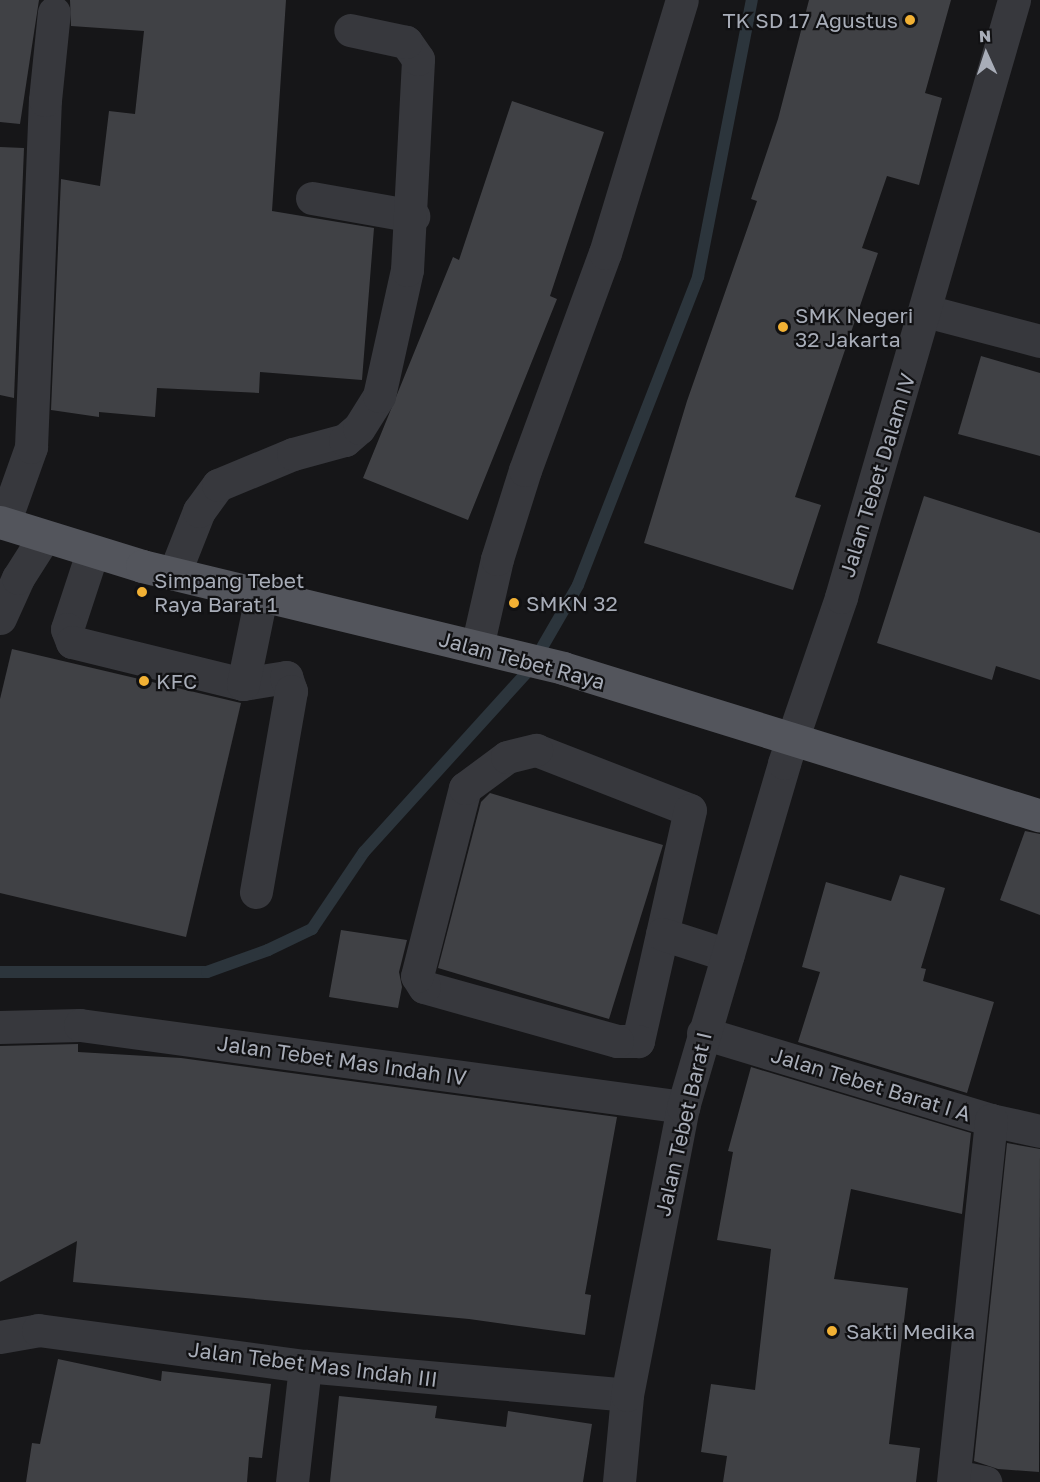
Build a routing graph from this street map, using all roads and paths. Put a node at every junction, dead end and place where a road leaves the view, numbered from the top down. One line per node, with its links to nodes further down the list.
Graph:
1 (682, 0): 15 (street)
2 (1014, 0): 7 (street, Jalan Tebet Dalam IV)
3 (54, 12): 9 (street)
4 (350, 30): 6 (street)
5 (312, 198): 6 (street)
6 (413, 216): 12 (street)
7 (926, 311): 8 (street); 17 (street, Jalan Tebet Dalam IV)
8 (1040, 341)
9 (2, 522): 10 (main road, Jalan Tebet Raya)
10 (44, 537): 11 (main road, Jalan Tebet Raya); 14 (street)
11 (92, 553): 12 (main road, Jalan Tebet Raya); 16 (street)
12 (174, 574): 13 (main road, Jalan Tebet Raya)
13 (261, 596): 15 (main road, Jalan Tebet Raya); 16 (street)
14 (0, 618)
15 (477, 647): 17 (main road, Jalan Tebet Raya)
16 (243, 684): 19 (street)
17 (792, 739): 18 (main road, Jalan Tebet Raya); 21 (street, Jalan Tebet Barat I)
18 (1040, 816)
19 (256, 892)
20 (662, 934): 20 (street); 21 (street)
21 (728, 955): 23 (street, Jalan Tebet Barat I)
22 (0, 1027): 24 (street, Jalan Tebet Mas Indah IV)
23 (704, 1033): 24 (street, Jalan Tebet Barat I); 25 (street, Jalan Tebet Barat I A)
24 (683, 1107): 29 (street, Jalan Tebet Barat I)
25 (992, 1120): 26 (street, Jalan Tebet Barat I A); 30 (street)
26 (1040, 1131)
27 (0, 1337): 28 (street, Jalan Tebet Mas Indah III)
28 (306, 1366): 29 (street, Jalan Tebet Mas Indah III); 31 (street)
29 (627, 1395): 32 (street, Jalan Tebet Barat I)
30 (964, 1480)
31 (292, 1482)
32 (620, 1482)

